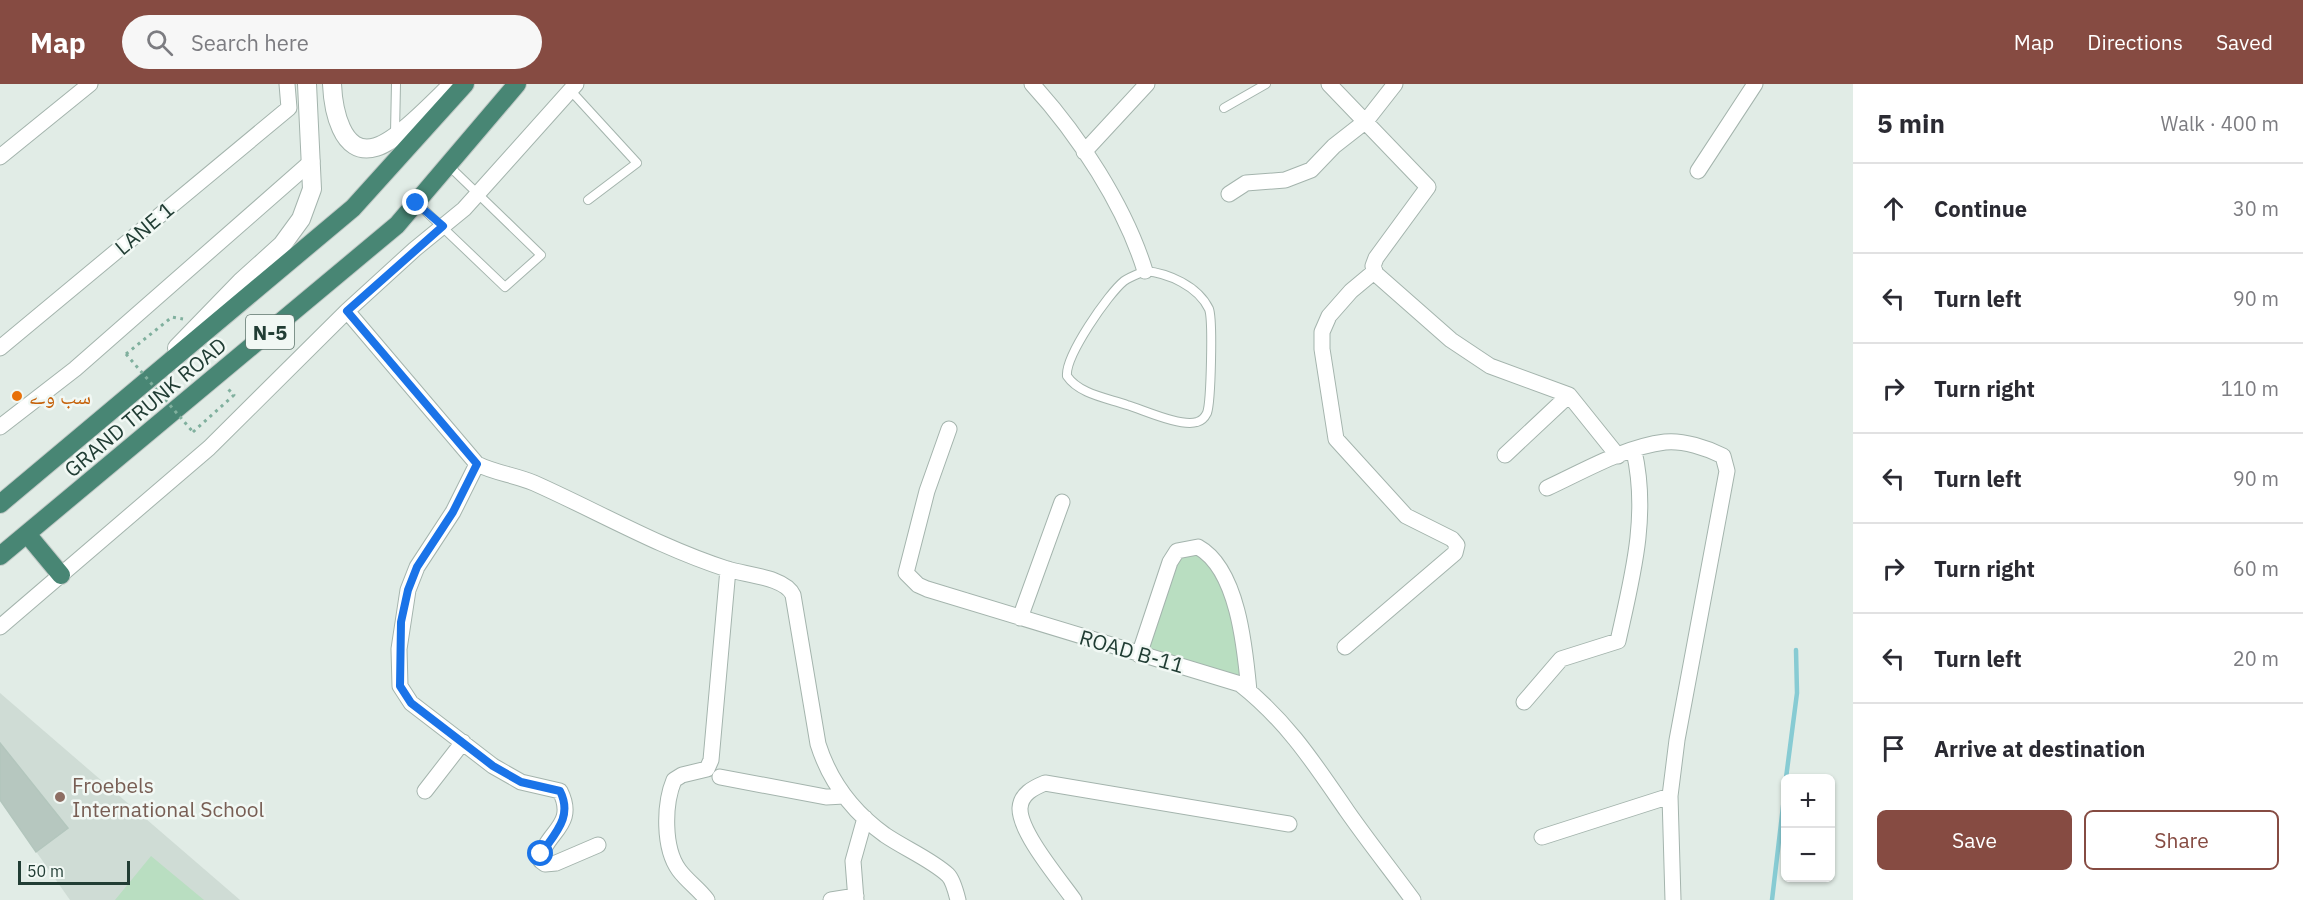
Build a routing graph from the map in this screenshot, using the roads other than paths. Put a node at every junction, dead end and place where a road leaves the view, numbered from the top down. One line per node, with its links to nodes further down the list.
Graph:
1 (90, 84): 20 (street)
2 (288, 84): 32 (street, LANE 1)
3 (307, 84): 21 (street)
4 (332, 84): 18 (street)
5 (396, 84): 18 (lane)
6 (453, 84): 18 (street)
7 (465, 84): 33 (highway, GRAND TRUNK ROAD / N-5)
8 (517, 84): 22 (highway, GRAND TRUNK ROAD / N-5)
9 (1032, 84): 19 (street)
10 (1147, 84): 19 (street)
11 (1266, 84): 16 (lane)
12 (1329, 84): 17 (street)
13 (1395, 84): 17 (street)
14 (1755, 84): 23 (street)
15 (573, 87): 24 (street); 26 (lane)
16 (1224, 108)
17 (1366, 121): 25 (street); 30 (street)
18 (395, 135)
19 (1084, 153): 29 (street)
20 (0, 157)
21 (312, 161): 33 (street); 35 (street)
22 (449, 166): 24 (lane); 27 (highway, GRAND TRUNK ROAD / N-5)
23 (1698, 171)
24 (478, 194): 28 (street); 28 (lane)
25 (1229, 194)
26 (588, 200)
27 (416, 203): 28 (lane); 44 (highway, GRAND TRUNK ROAD / N-5)
28 (443, 226): 31 (street)
29 (1145, 271): 29 (lane)
30 (1375, 271): 34 (street); 50 (street)
31 (347, 311): 40 (street); 47 (street)
32 (0, 348)
33 (154, 375): 42 (highway, GRAND TRUNK ROAD / N-5)
34 (1569, 395): 38 (street); 39 (street)
35 (0, 427)
36 (949, 429): 48 (street, ROAD B-11)
37 (1634, 451): 39 (street); 53 (street); 58 (street)
38 (1505, 455)
39 (1617, 456): 41 (street)
40 (477, 464): 46 (street); 54 (street)
41 (1547, 488)
42 (3, 500)
43 (1062, 502): 48 (street)
44 (27, 534): 45 (highway, GRAND TRUNK ROAD / N-5); 47 (highway)
45 (0, 556)
46 (728, 569): 57 (street); 65 (street)
47 (61, 575): 49 (street)
48 (1020, 618): 51 (street, ROAD B-11)
49 (0, 627)
50 (1345, 647)
51 (1139, 655): 52 (street, ROAD B-11); 52 (street)
52 (1249, 691): 63 (street, ROAD B-11)
53 (1524, 702)
54 (463, 742): 56 (street); 62 (street)
55 (720, 777): 57 (street)
56 (424, 792)
57 (844, 796): 59 (street)
58 (1670, 796): 61 (street); 69 (street)
59 (865, 818): 64 (street); 67 (street)
60 (1289, 824): 68 (street)
61 (1542, 837)
62 (598, 845)
63 (1406, 897)
64 (856, 898): 66 (street)
65 (707, 900)
66 (831, 900)
67 (958, 900)
68 (1074, 900)
69 (1673, 900)

